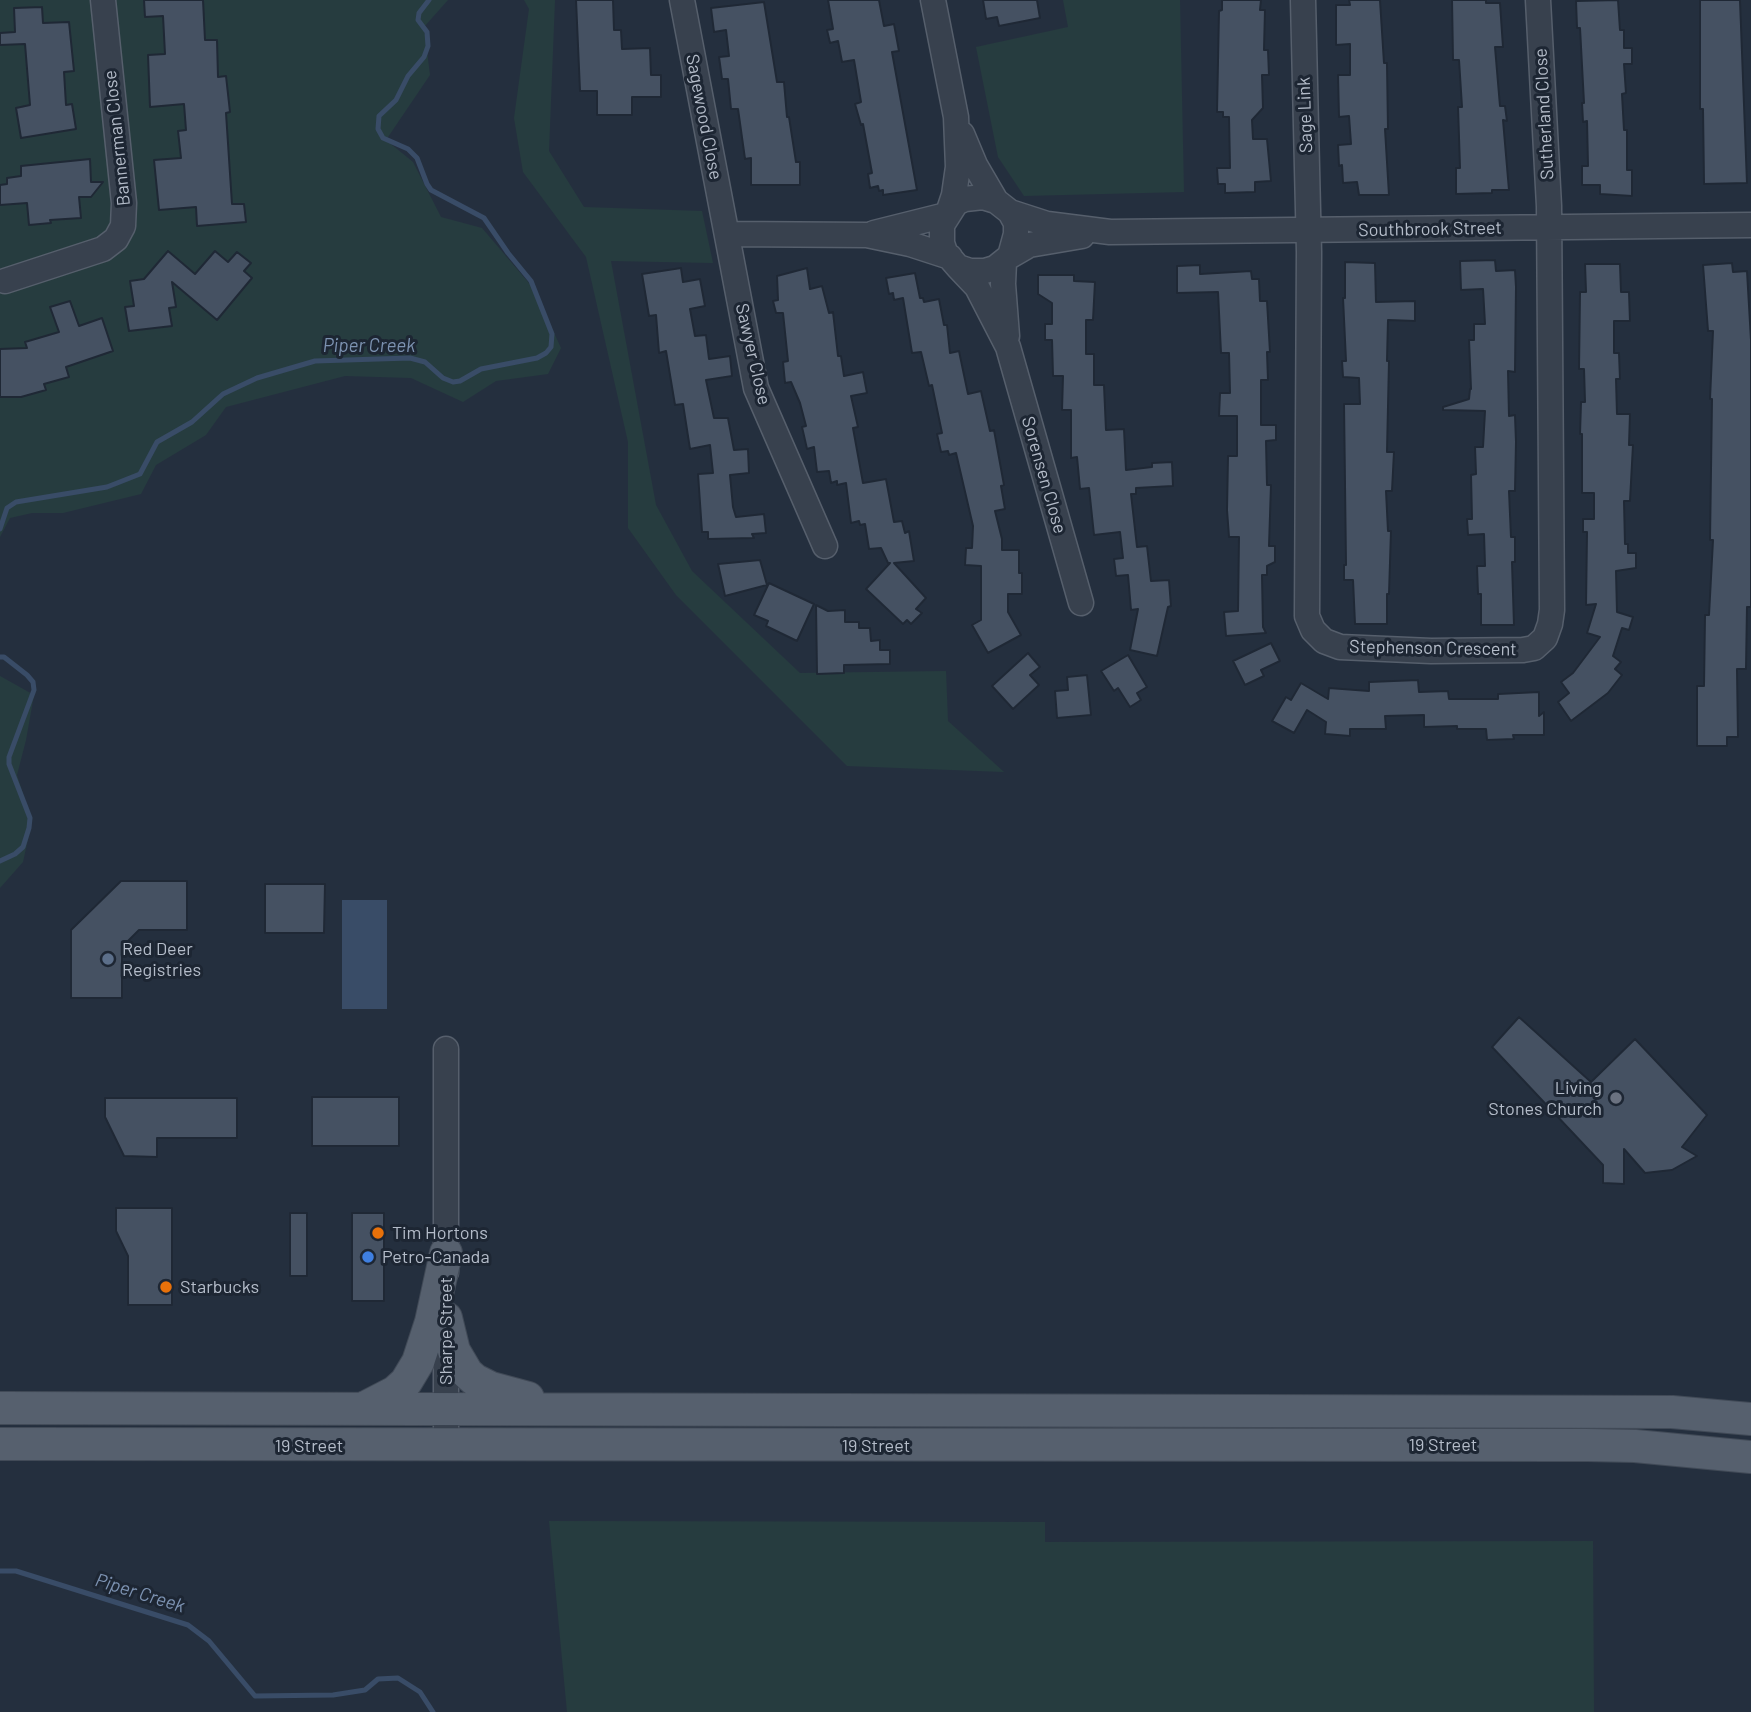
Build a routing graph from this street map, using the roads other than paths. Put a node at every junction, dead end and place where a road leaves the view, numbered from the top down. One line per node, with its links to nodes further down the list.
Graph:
1 (103, 0): 17 (street, Bannerman Close)
2 (682, 0): 13 (street, Sagewood Close)
3 (933, 0): 6 (street)
4 (1303, 0): 11 (street, Sage Link)
5 (1538, 0): 10 (street, Sutherland Close)
6 (956, 117): 7 (street); 8 (street)
7 (1003, 206): 8 (street); 12 (street, Southbrook Street); 15 (street)
8 (947, 214): 14 (street); 16 (street)
9 (1751, 225): 10 (street, Southbrook Street)
10 (1549, 228): 11 (street, Southbrook Street); 11 (street, Stephenson Crescent)
11 (1308, 230): 12 (street, Southbrook Street)
12 (1110, 232): 15 (street, Southbrook Street)
13 (728, 234): 14 (street); 19 (street, Sawyer Close)
14 (867, 235): 16 (street)
15 (1007, 259): 16 (street); 18 (street, Sorensen Close)
16 (954, 262): 18 (street, Sorensen Close)
17 (5, 281)
18 (1008, 347): 20 (street, Sorensen Close)
19 (825, 545)
20 (1081, 603)
21 (446, 1049): 22 (street, Sharpe Street)
22 (446, 1252): 23 (street, Sharpe Street); 25 (main road)
23 (446, 1318): 26 (street, Sharpe Street); 27 (main road)
24 (0, 1408): 25 (main road, 19 Street)
25 (364, 1408): 26 (main road, 19 Street)
26 (446, 1408): 27 (main road, 19 Street); 31 (street, Sharpe Street)
27 (588, 1408): 28 (main road, 19 Street)
28 (1751, 1419)
29 (0, 1444): 31 (main road, 19 Street)
30 (1587, 1445): 31 (main road, 19 Street); 32 (main road, 19 Street); 33 (main road)
31 (446, 1446)
32 (1751, 1457)
33 (1751, 1471)

